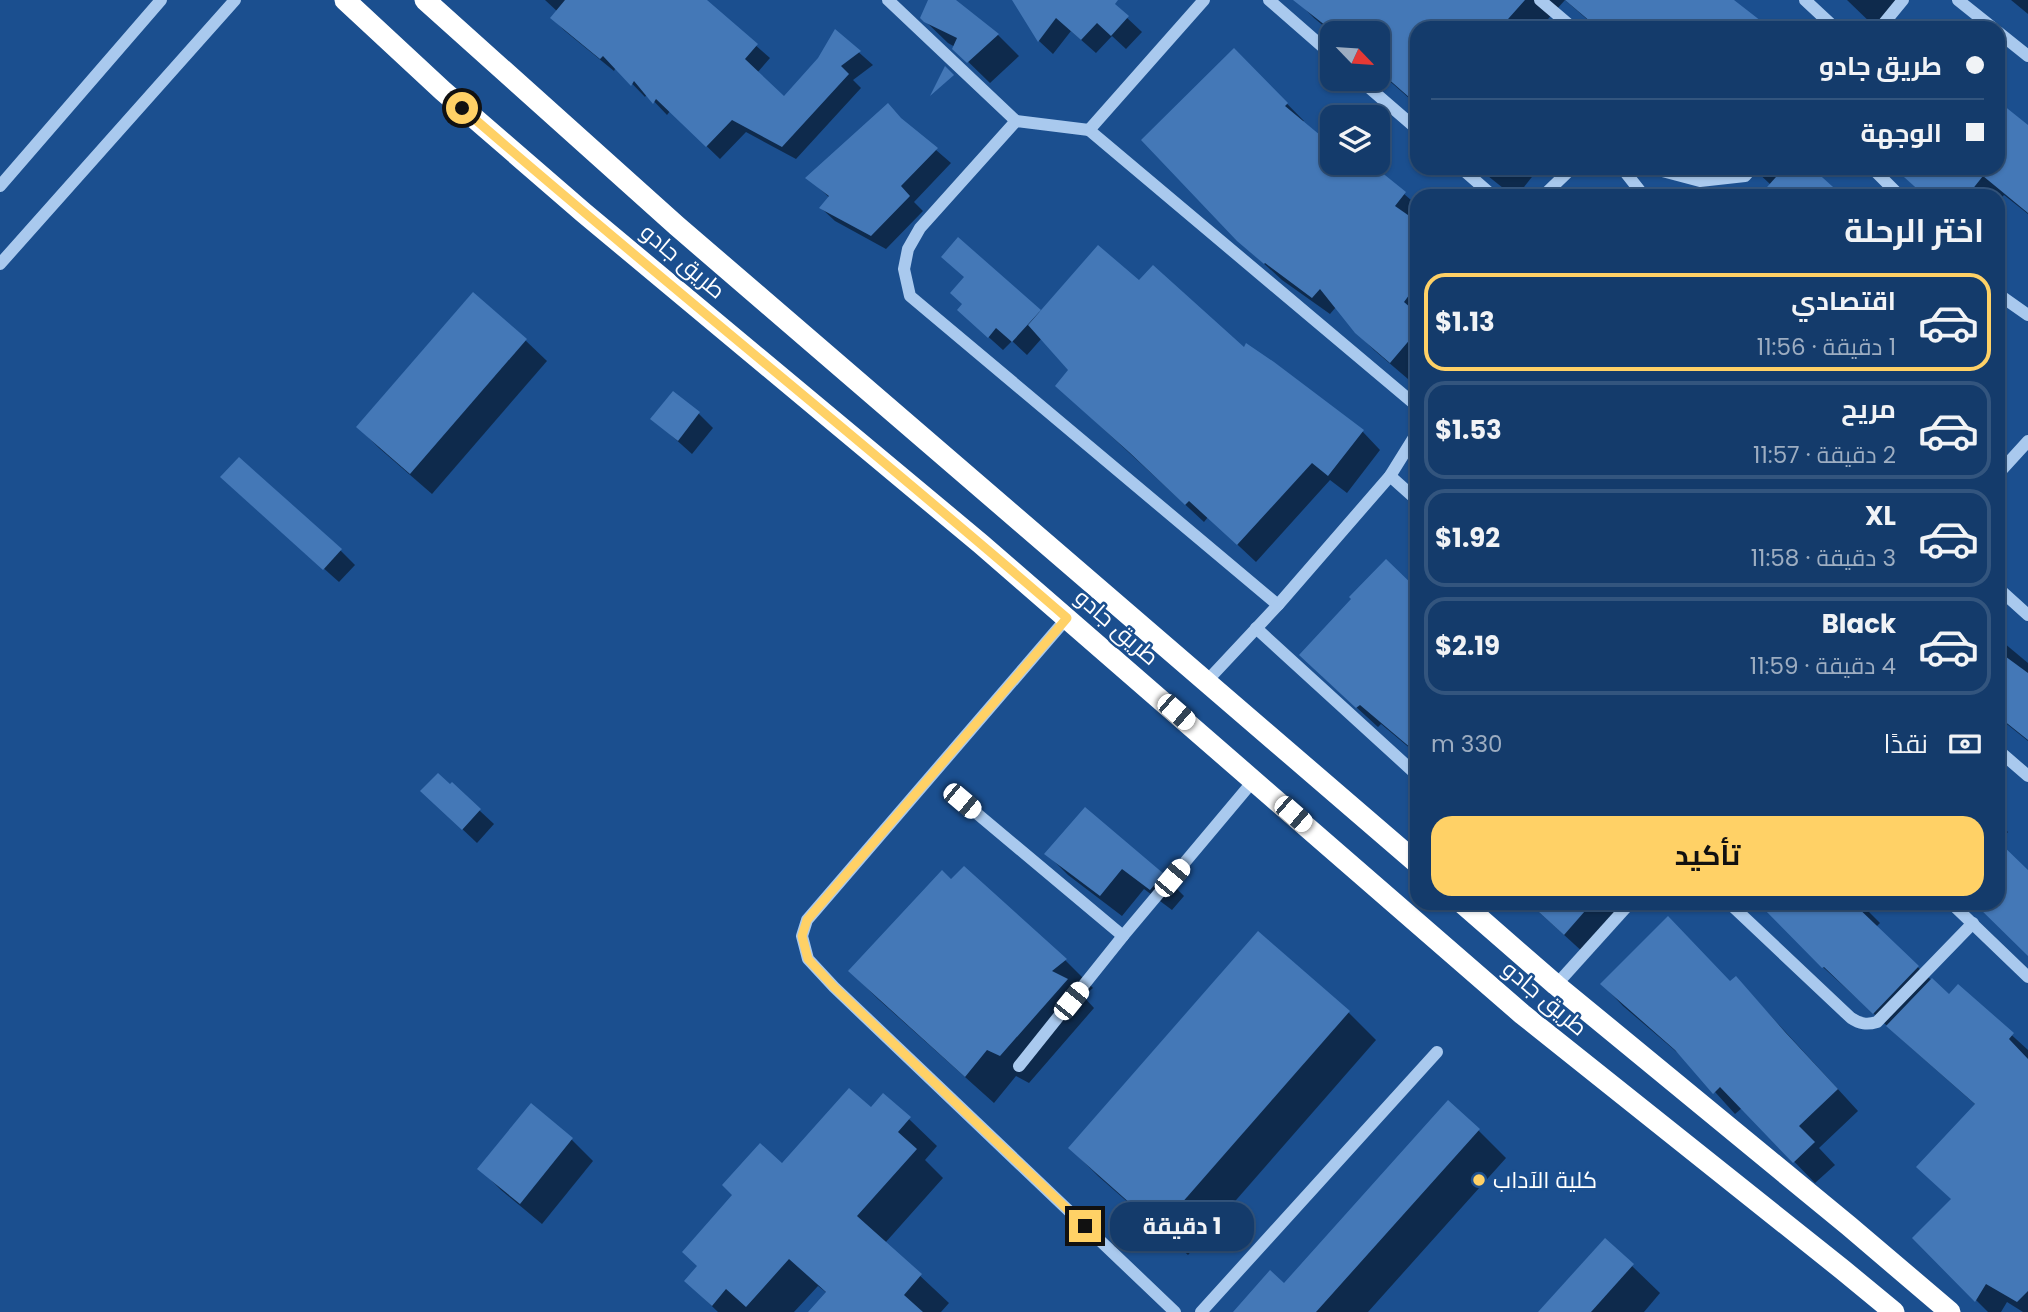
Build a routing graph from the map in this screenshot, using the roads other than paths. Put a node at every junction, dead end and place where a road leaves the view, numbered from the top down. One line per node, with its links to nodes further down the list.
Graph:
1 (162, 0): 29 (street)
2 (235, 0): 34 (street)
3 (345, 0): 46 (highway, طريق جادو)
4 (425, 0): 48 (highway, طريق جادو)
5 (888, 0): 20 (street)
6 (1204, 0): 22 (street)
7 (1269, 0): 17 (street)
8 (1540, 0): 12 (street)
9 (1805, 0): 13 (street)
10 (1903, 0): 14 (street)
11 (1958, 0): 15 (street)
12 (1565, 21)
13 (1828, 21)
14 (1886, 21)
15 (1984, 21)
16 (2005, 38): 18 (street)
17 (1320, 45)
18 (2028, 56)
19 (1373, 91): 21 (street)
20 (1016, 121): 22 (street); 44 (street)
21 (1410, 123)
22 (1088, 130): 37 (street)
23 (1469, 175): 30 (street)
24 (1565, 175): 31 (street)
25 (1628, 175): 32 (street)
26 (1677, 175): 27 (street)
27 (1727, 175)
28 (1879, 175): 33 (street)
29 (0, 186)
30 (1485, 189)
31 (1550, 189)
32 (1638, 189)
33 (1893, 189)
34 (0, 264)
35 (2005, 299): 36 (street)
36 (2028, 315)
37 (1410, 400)
38 (2028, 441): 40 (street)
39 (1410, 444): 41 (street)
40 (2005, 466)
41 (1390, 476): 42 (street); 44 (street)
42 (1410, 494)
43 (2005, 594): 45 (street)
44 (1278, 605): 47 (street)
45 (2028, 615)
46 (1067, 618): 52 (highway, طريق جادو); 66 (street)
47 (1256, 628): 48 (street); 50 (street)
48 (1206, 682): 54 (highway, طريق جادو)
49 (2005, 756): 51 (street)
50 (1410, 769)
51 (2028, 775)
52 (1254, 780): 60 (street); 65 (highway, طريق جادو)
53 (962, 801): 60 (street)
54 (1410, 857)
55 (1470, 910): 62 (highway, طريق جادو)
56 (1624, 910): 62 (street)
57 (1735, 910): 59 (street)
58 (1959, 910): 59 (street)
59 (1973, 923): 61 (street)
60 (1123, 936): 64 (street)
61 (2028, 977)
62 (1556, 985): 70 (highway, طريق جادو)
63 (1437, 1052): 67 (street)
64 (1019, 1066)
65 (1867, 1291): 68 (highway); 69 (highway, طريق جادو)
66 (1175, 1312)
67 (1201, 1312)
68 (1875, 1312)
69 (1894, 1312)
70 (1950, 1312)

